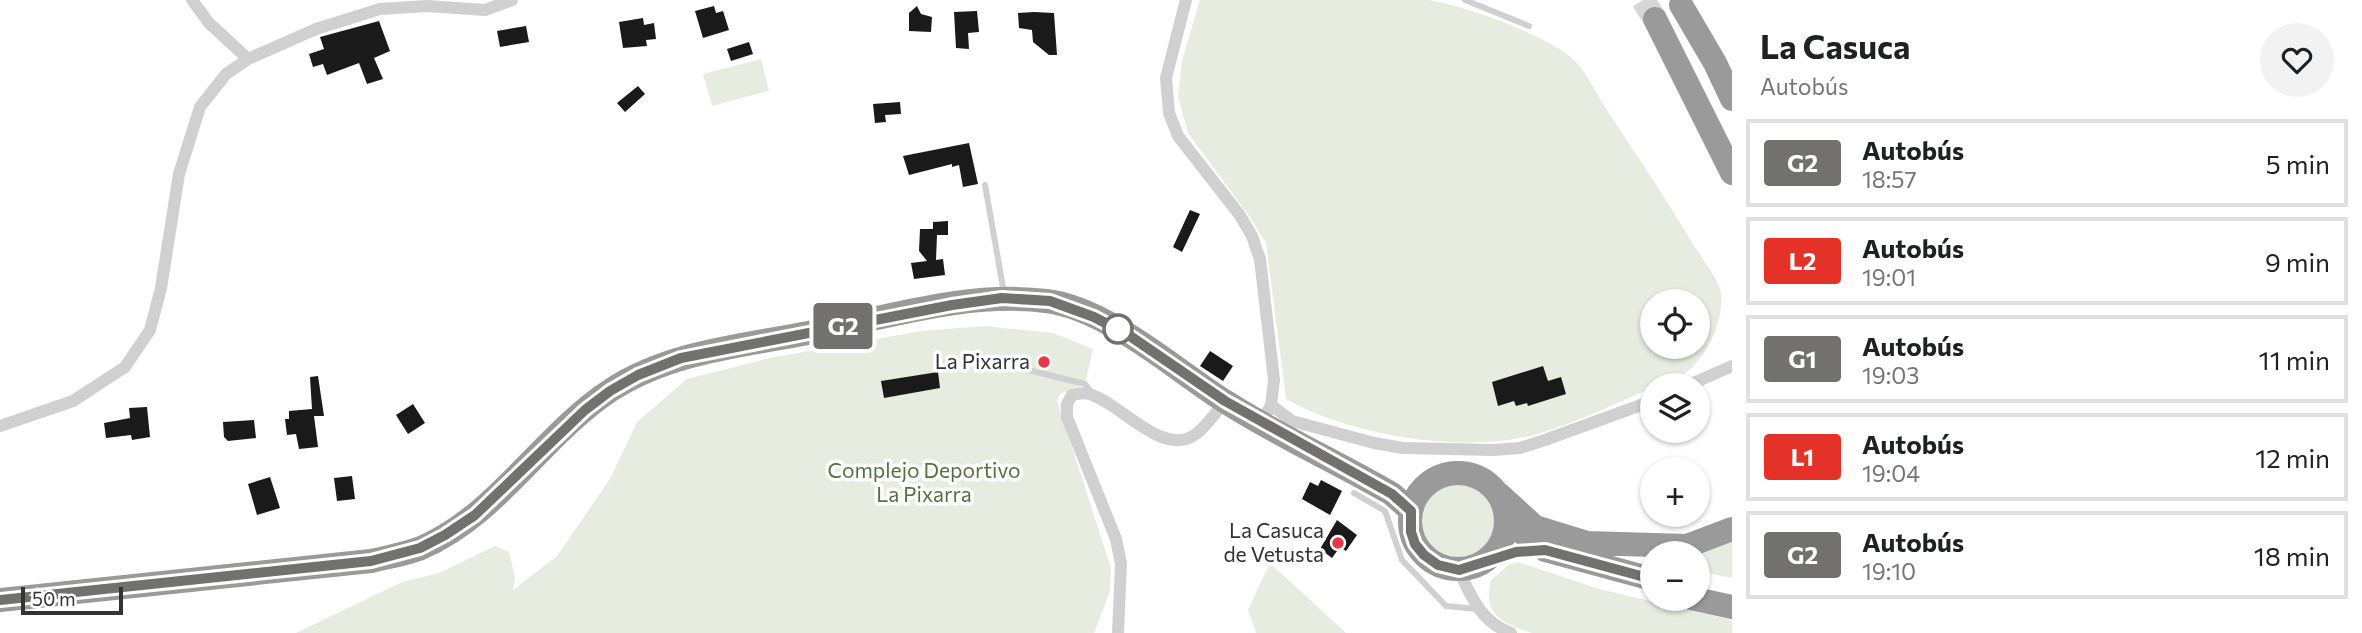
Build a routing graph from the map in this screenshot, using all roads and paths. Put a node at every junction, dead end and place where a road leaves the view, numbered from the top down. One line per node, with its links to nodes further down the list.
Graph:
1 (192, 0): 8 (street)
2 (512, 0): 8 (street)
3 (1186, 0): 19 (street)
4 (1465, 0): 7 (lane)
5 (1681, 5): 9 (highway)
6 (1655, 19): 10 (highway)
7 (1529, 26)
8 (248, 59): 20 (street)
9 (1732, 96)
10 (1729, 168)
11 (985, 185): 12 (lane)
12 (1005, 298): 17 (highway); 35 (highway)
13 (1732, 366): 15 (street)
14 (1024, 369): 16 (lane)
15 (1710, 376)
16 (1096, 397): 17 (street); 39 (street)
17 (1225, 401): 19 (highway)
18 (1640, 405): 19 (street)
19 (1266, 414): 22 (highway)
20 (0, 426)
21 (1426, 485): 22 (highway); 23 (highway); 24 (highway)
22 (1360, 486): 24 (highway); 30 (lane)
23 (1497, 492): 25 (highway); 26 (highway)
24 (1411, 511): 29 (highway)
25 (1507, 519): 27 (highway); 28 (highway)
26 (1732, 529)
27 (1545, 550): 28 (highway); 31 (highway)
28 (1490, 558): 29 (highway)
29 (1459, 570): 38 (street)
30 (1417, 576): 32 (lane); 38 (lane)
31 (1640, 578)
32 (1408, 581)
33 (1710, 591): 34 (highway)
34 (1732, 595)
35 (0, 600)
36 (1710, 602): 37 (highway)
37 (1732, 607)
38 (1477, 609): 40 (street)
39 (1118, 633)
40 (1511, 633)

